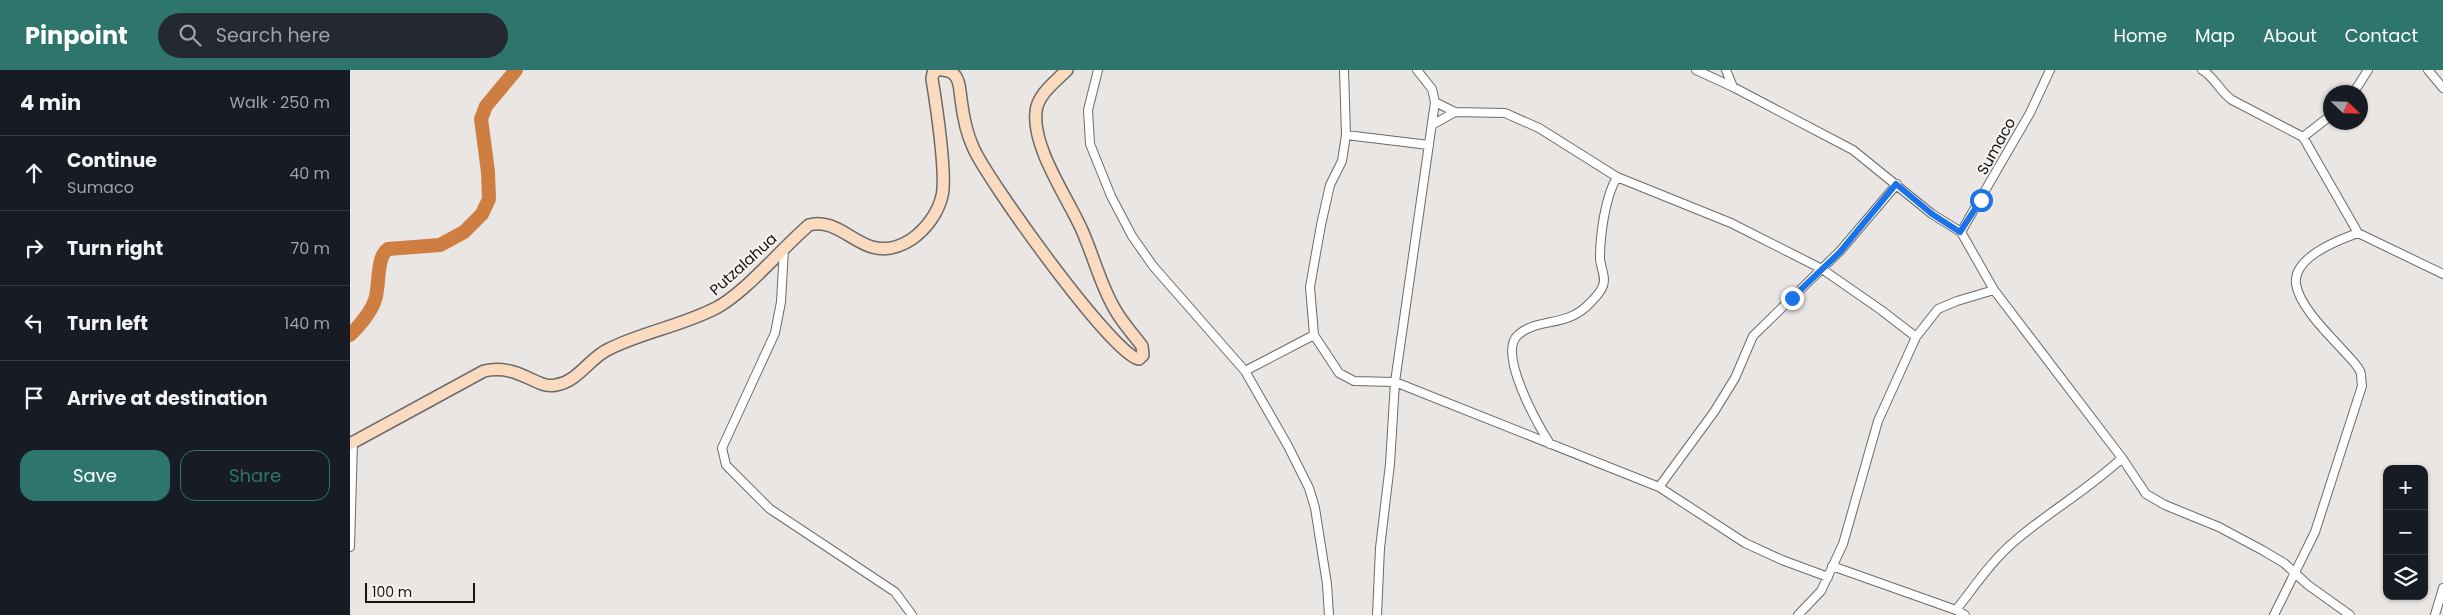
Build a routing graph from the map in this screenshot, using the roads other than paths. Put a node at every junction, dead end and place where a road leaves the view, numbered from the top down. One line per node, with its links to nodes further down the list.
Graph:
1 (938, 70): 27 (street, Putzalahua)
2 (943, 70): 3 (street)
3 (1067, 70)
4 (1098, 70): 33 (street)
5 (1344, 70): 20 (street)
6 (1417, 70): 16 (street)
7 (1696, 70): 14 (street)
8 (1726, 70): 14 (street)
9 (2050, 70): 25 (street, Sumaco)
10 (2202, 70): 21 (street)
11 (2368, 70): 13 (street)
12 (2428, 70): 15 (street)
13 (2358, 85)
14 (1733, 87): 24 (street)
15 (2443, 88)
16 (1436, 102): 17 (street); 19 (street)
17 (1455, 112): 19 (street); 23 (street)
18 (2323, 121): 21 (street)
19 (1432, 125): 22 (street)
20 (1346, 135): 22 (street); 31 (street)
21 (2303, 137): 26 (street)
22 (1429, 145): 34 (street)
23 (1617, 177): 28 (street); 36 (street)
24 (1896, 184): 25 (street); 28 (street)
25 (1960, 232): 30 (street)
26 (2358, 233): 29 (street); 41 (street)
27 (784, 247): 35 (street, Putzalahua); 45 (street)
28 (1822, 269): 32 (street); 38 (street)
29 (2443, 274)
30 (1994, 290): 32 (street); 37 (street)
31 (1314, 335): 33 (street); 34 (street)
32 (1916, 337): 40 (street)
33 (1245, 371): 46 (street)
34 (1395, 382): 36 (street); 47 (street)
35 (352, 443): 39 (street)
36 (1550, 444): 38 (street)
37 (2122, 458): 41 (street); 44 (street)
38 (1659, 487): 42 (street)
39 (350, 547)
40 (1832, 566): 42 (street); 44 (street)
41 (2296, 572): 50 (street); 51 (street)
42 (1828, 577): 48 (street)
43 (2443, 588): 52 (street)
44 (1956, 610): 49 (street)
45 (912, 615)
46 (1329, 615)
47 (1377, 615)
48 (1798, 615)
49 (1965, 615)
50 (2274, 615)
51 (2350, 615)
52 (2435, 615)

